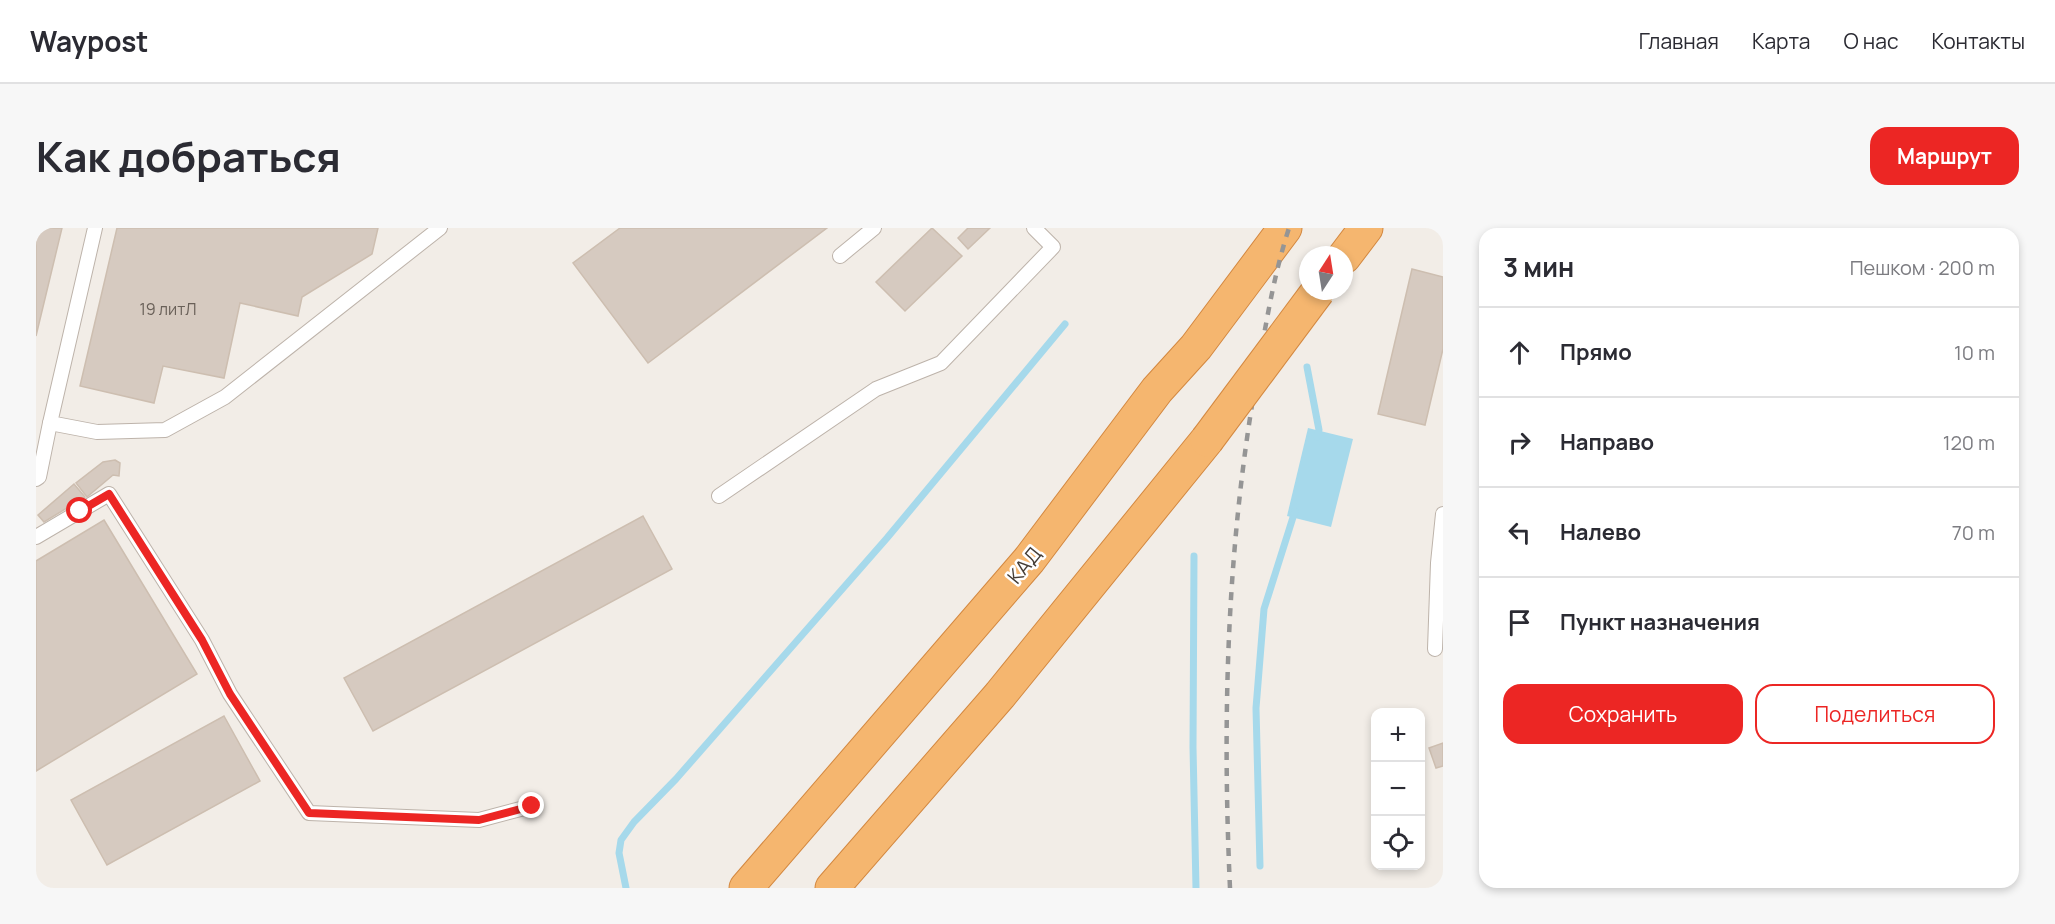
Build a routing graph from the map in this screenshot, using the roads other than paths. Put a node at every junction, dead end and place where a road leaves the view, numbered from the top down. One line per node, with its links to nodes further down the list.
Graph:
1 (95, 228): 10 (lane)
2 (440, 228): 10 (lane)
3 (874, 228): 8 (lane)
4 (1034, 228): 12 (lane)
5 (1285, 228): 18 (highway, КАД)
6 (1366, 228): 7 (highway)
7 (1352, 246)
8 (840, 256)
9 (1311, 300): 19 (highway, bridge)
10 (50, 423): 11 (lane)
11 (36, 479)
12 (718, 496)
13 (1443, 514): 15 (lane)
14 (36, 537): 17 (lane)
15 (1440, 562): 16 (lane)
16 (1435, 649)
17 (532, 806)
18 (746, 888)
19 (832, 888)

